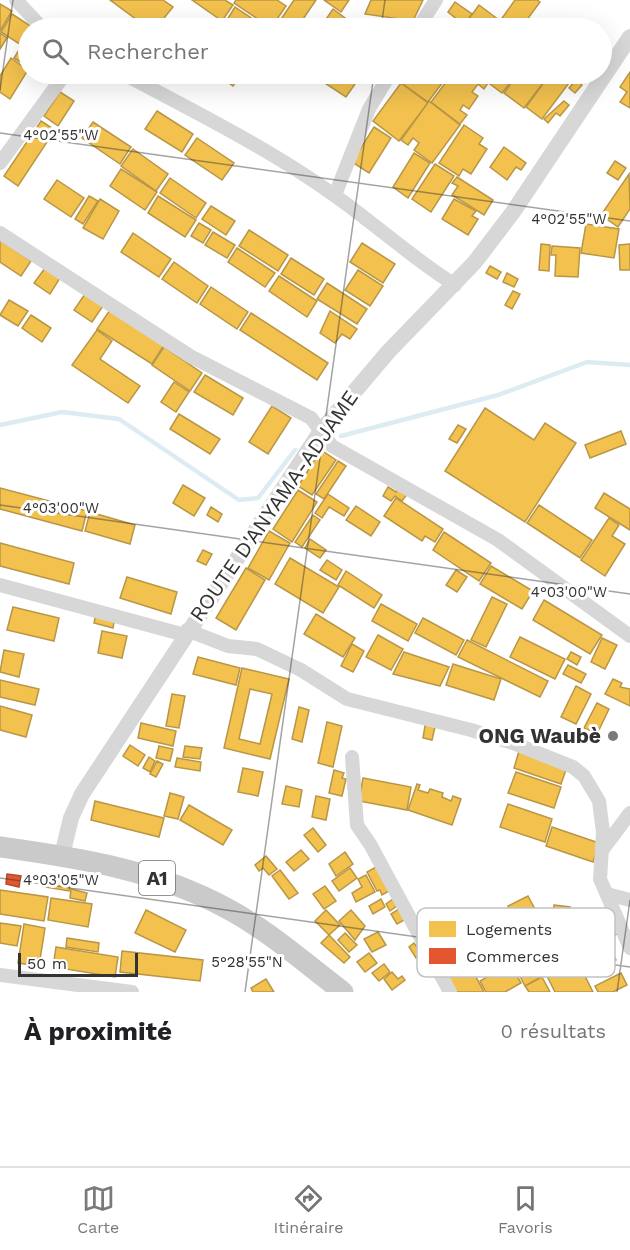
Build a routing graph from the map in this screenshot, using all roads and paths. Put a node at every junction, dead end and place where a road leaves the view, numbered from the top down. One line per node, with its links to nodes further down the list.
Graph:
1 (16, 0): 3 (street)
2 (436, 0): 4 (street)
3 (33, 18)
4 (424, 18)
5 (630, 37): 6 (street, ROUTE D'ANYAMA-ADJAME)
6 (612, 64)
7 (58, 84): 11 (street)
8 (143, 84): 12 (street)
9 (384, 84): 12 (street)
10 (599, 84): 14 (street, ROUTE D'ANYAMA-ADJAME)
11 (0, 164)
12 (334, 195): 14 (street)
13 (0, 233): 15 (street)
14 (455, 285): 15 (street, ROUTE D'ANYAMA-ADJAME)
15 (321, 430): 17 (street, ROUTE D'ANYAMA-ADJAME); 18 (street)
16 (0, 585): 17 (street)
17 (186, 633): 22 (street); 23 (street, ROUTE D'ANYAMA-ADJAME)
18 (630, 636)
19 (352, 757): 28 (street)
20 (630, 813): 22 (street)
21 (0, 847): 23 (main road, A1)
22 (603, 849): 24 (street)
23 (62, 855): 30 (main road, A1)
24 (607, 894): 25 (street); 26 (street)
25 (630, 900)
26 (613, 908)
27 (615, 913): 29 (street)
28 (417, 931)
29 (630, 948)
30 (296, 957): 35 (main road, A1); 36 (main road, A1)
31 (0, 975): 33 (street)
32 (442, 977): 37 (street)
33 (86, 988): 34 (street)
34 (132, 992)
35 (326, 992)
36 (343, 992)
37 (450, 992)

